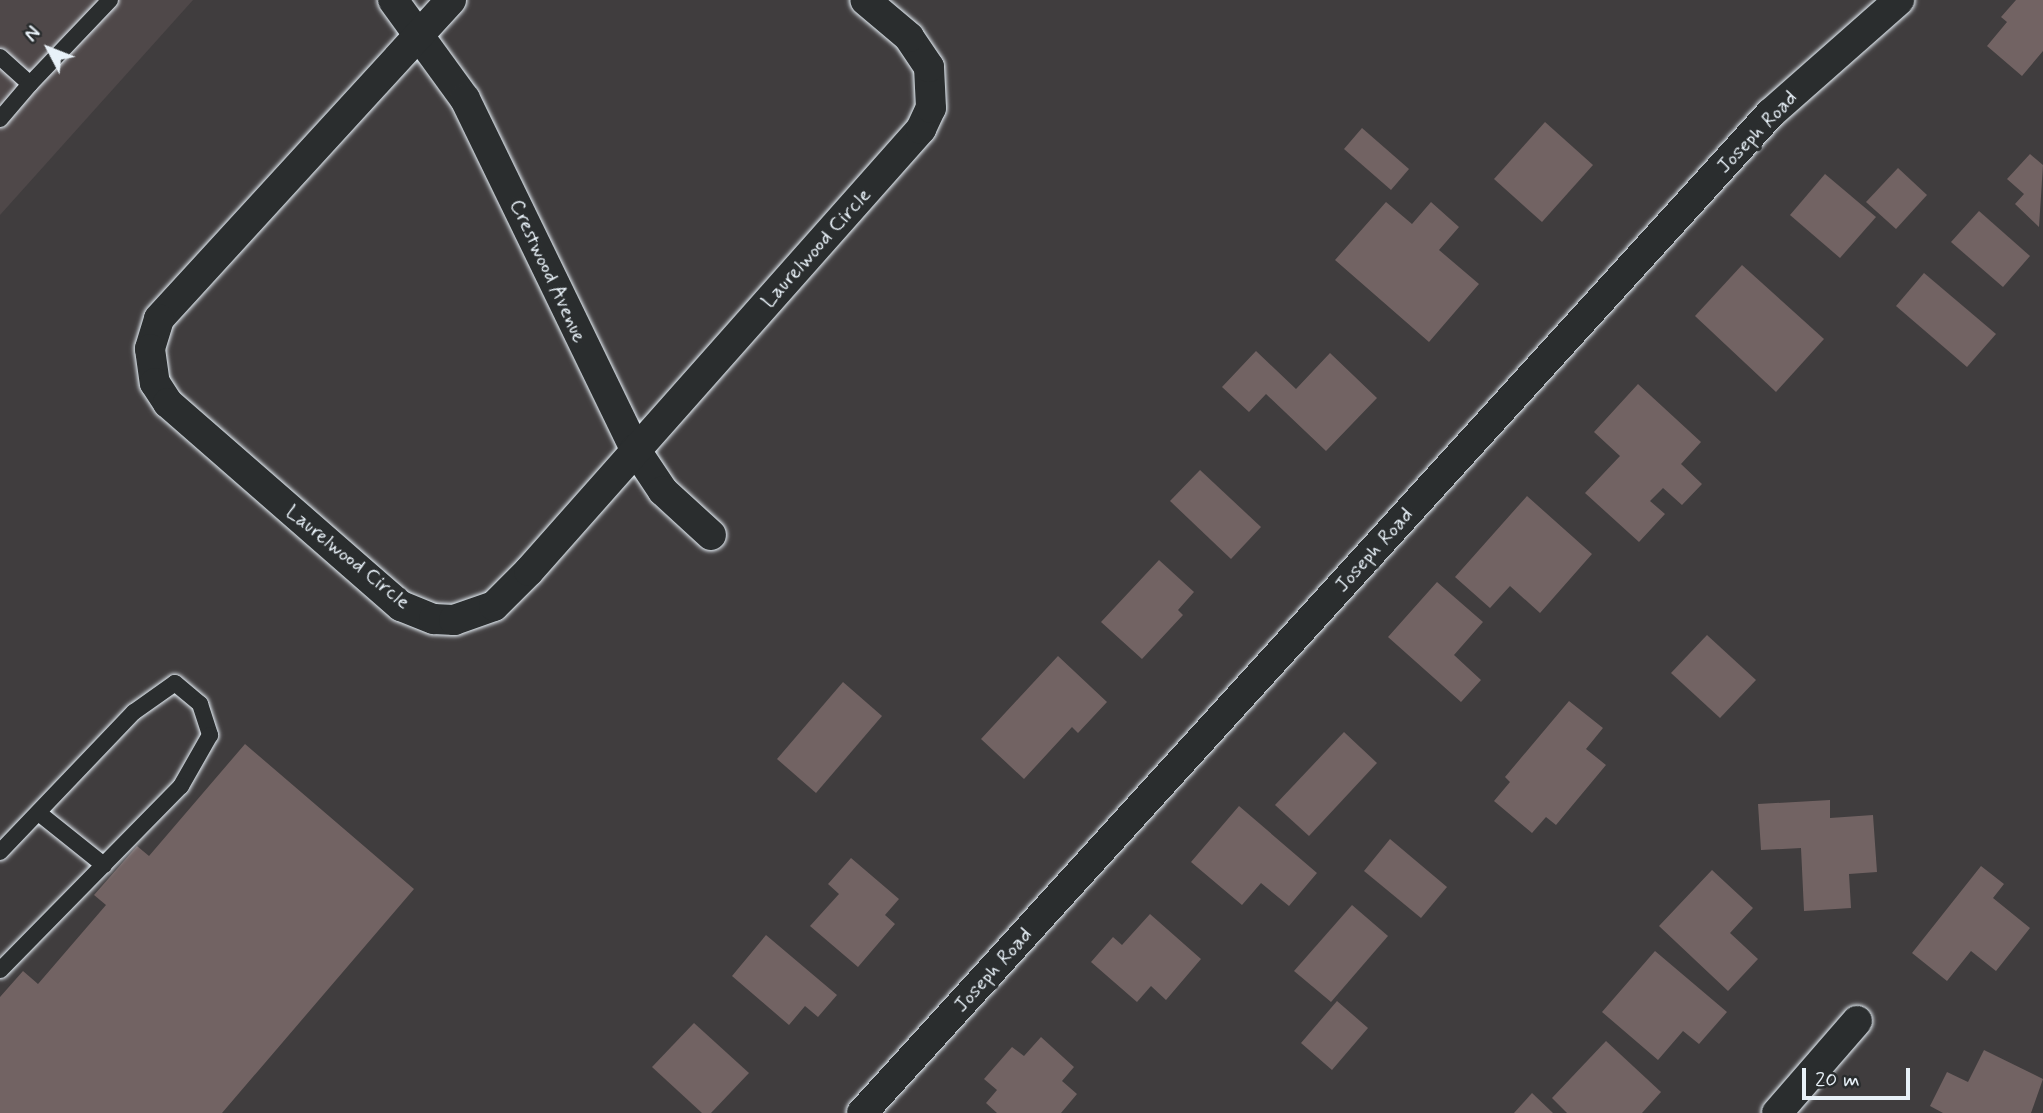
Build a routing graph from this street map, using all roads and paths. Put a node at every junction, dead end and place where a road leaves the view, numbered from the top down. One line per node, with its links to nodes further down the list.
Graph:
1 (110, 0): 8 (lane)
2 (393, 0): 6 (street, Crestwood Avenue)
3 (451, 0): 6 (street, Laurelwood Circle)
4 (865, 0): 10 (street, Laurelwood Circle)
5 (1899, 0): 17 (street, Joseph Road)
6 (421, 33): 10 (street, Crestwood Avenue); 10 (street, Laurelwood Circle)
7 (0, 57): 8 (lane)
8 (30, 84): 9 (lane)
9 (0, 119)
10 (635, 449): 11 (street, Crestwood Avenue)
11 (711, 535)
12 (40, 814): 13 (lane); 14 (lane); 14 (lane)
13 (0, 852)
14 (104, 865): 15 (lane)
15 (0, 970)
16 (1857, 1021): 18 (street)
17 (862, 1113)
18 (1777, 1113)

